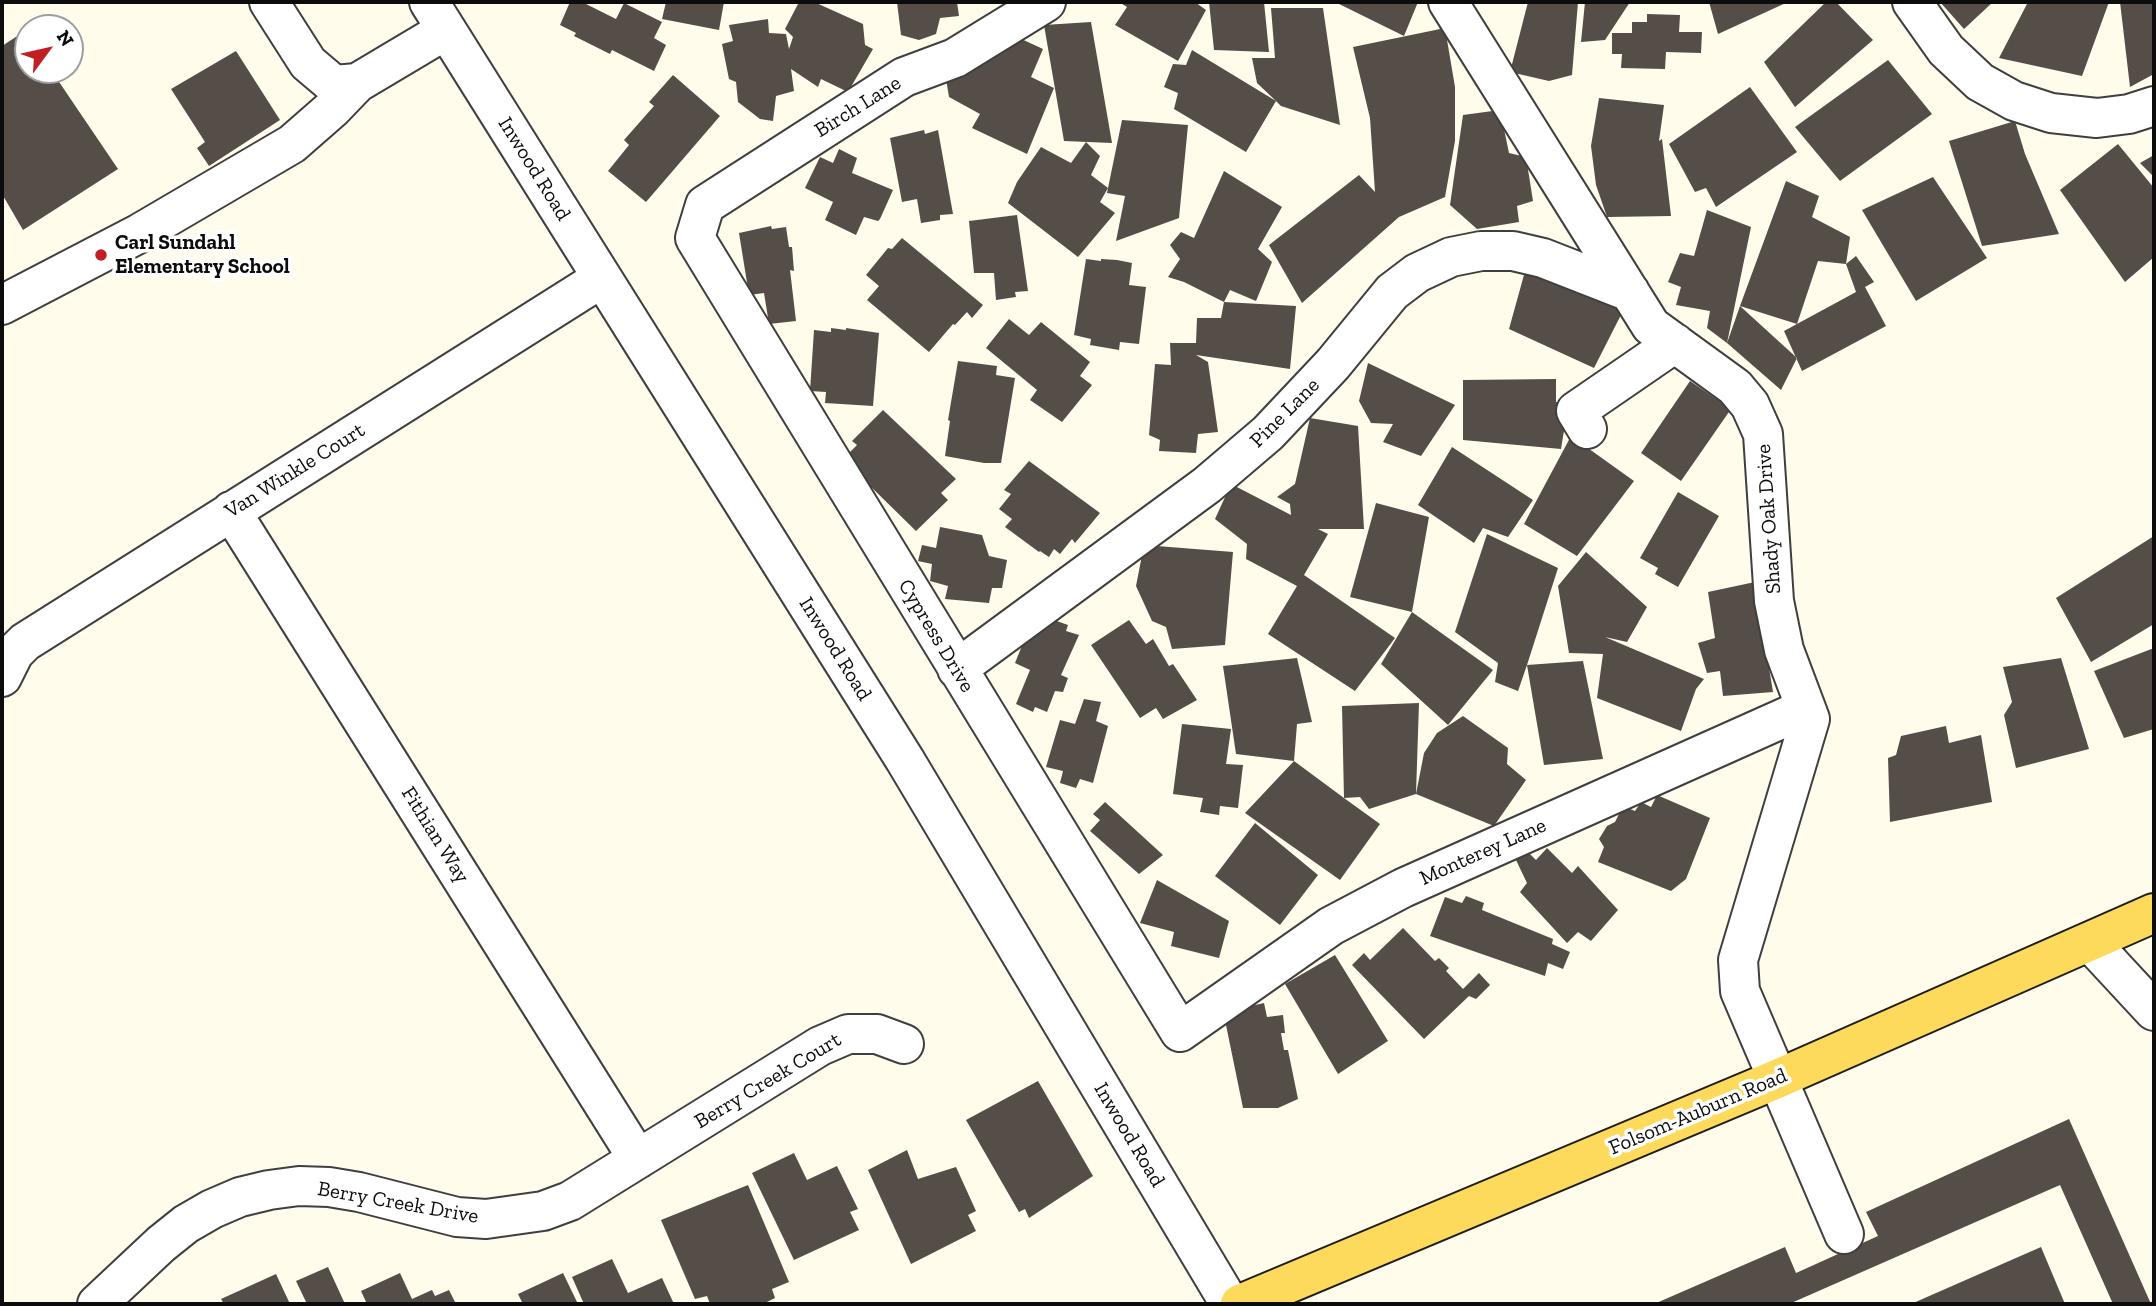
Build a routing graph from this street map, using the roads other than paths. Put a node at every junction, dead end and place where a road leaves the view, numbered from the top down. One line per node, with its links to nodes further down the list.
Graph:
1 (270, 2): 6 (street)
2 (1046, 2): 8 (street, Birch Lane)
3 (1448, 2): 10 (street, Shady Oak Drive)
4 (1912, 2): 7 (street)
5 (438, 16): 6 (street); 9 (street, Inwood Road)
6 (357, 83): 11 (street)
7 (2154, 106)
8 (695, 238): 15 (street, Cypress Drive)
9 (602, 278): 14 (street, Van Winkle Court); 27 (street, Inwood Road)
10 (1630, 292): 12 (street, Shady Oak Drive); 15 (street, Pine Lane)
11 (2, 304)
12 (1675, 343): 13 (street); 17 (street, Shady Oak Drive)
13 (1587, 429)
14 (231, 511): 16 (street, Van Winkle Court); 24 (street, Fithian Way)
15 (957, 669): 21 (street, Cypress Drive)
16 (2, 677)
17 (1806, 708): 21 (street, Monterey Lane); 23 (street, Shady Oak Drive)
18 (2154, 913): 19 (main road, Folsom-Auburn Road)
19 (2090, 942): 20 (street); 23 (main road, Folsom-Auburn Road)
20 (2154, 1011)
21 (1180, 1032)
22 (904, 1044): 24 (street, Berry Creek Court)
23 (1777, 1079): 25 (street, Shady Oak Drive); 28 (main road, Folsom-Auburn Road)
24 (639, 1159): 26 (street, Berry Creek Drive)
25 (1844, 1234)
26 (97, 1304)
27 (1230, 1304)
28 (1240, 1304)

